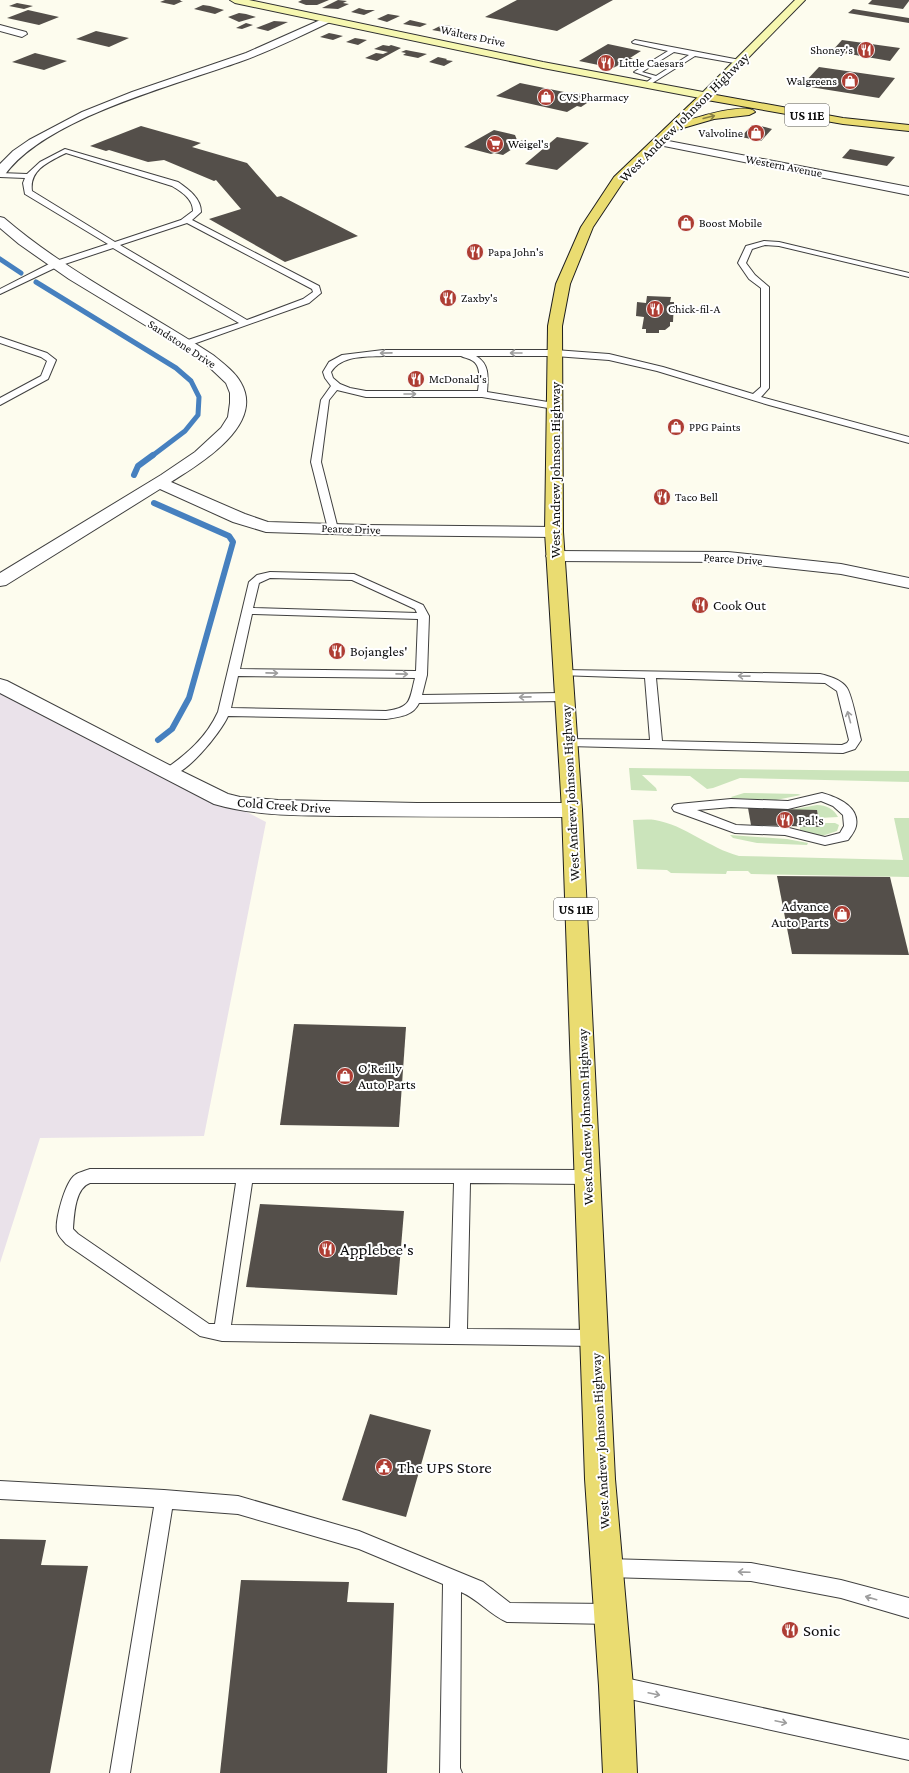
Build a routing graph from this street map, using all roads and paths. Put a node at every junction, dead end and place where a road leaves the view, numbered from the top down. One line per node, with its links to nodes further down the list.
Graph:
1 (235, 0): 3 (street, Walters Drive)
2 (800, 0): 9 (street, West Andrew Johnson Highway)
3 (327, 20): 11 (street, Walters Drive); 16 (street)
4 (0, 28): 5 (street)
5 (22, 34)
6 (635, 42): 7 (lane)
7 (672, 50): 8 (lane); 10 (lane)
8 (694, 54): 9 (lane); 10 (lane)
9 (740, 62): 12 (street, West Andrew Johnson Highway)
10 (657, 78): 11 (lane)
11 (646, 85): 12 (street, Walters Drive)
12 (705, 96): 13 (main road, US 11E); 15 (main road, West Andrew Johnson Highway / US 11E)
13 (792, 113): 14 (main road, US 11E); 15 (main road, one-way to 13)
14 (909, 128)
15 (665, 135): 18 (street, Western Avenue); 29 (main road, West Andrew Johnson Highway / US 11E)
16 (0, 174): 17 (lane)
17 (30, 176): 19 (lane); 21 (lane)
18 (909, 191)
19 (187, 220): 21 (lane); 25 (lane)
20 (0, 221): 22 (street, Sandstone Drive)
21 (114, 245): 22 (lane); 25 (lane)
22 (56, 264): 24 (lane); 27 (street, Sandstone Drive)
23 (909, 275): 32 (lane)
24 (0, 292)
25 (246, 323): 27 (lane)
26 (0, 340): 33 (lane)
27 (185, 344): 36 (street, Sandstone Drive)
28 (456, 353): 29 (lane, one-way to 28); 30 (lane, one-way to 30); 31 (lane)
29 (555, 353): 32 (lane); 34 (main road, West Andrew Johnson Highway / US 11E)
30 (336, 386): 31 (lane, one-way to 31); 37 (lane)
31 (482, 394): 34 (lane)
32 (755, 397): 35 (lane)
33 (0, 402)
34 (554, 406): 38 (main road, West Andrew Johnson Highway / US 11E)
35 (909, 440)
36 (158, 482): 37 (street, Pearce Drive); 40 (street, Sandstone Drive)
37 (333, 529): 38 (street, Pearce Drive)
38 (554, 532): 39 (main road, West Andrew Johnson Highway / US 11E)
39 (555, 556): 41 (street, Pearce Drive); 45 (main road, West Andrew Johnson Highway / US 11E)
40 (0, 580)
41 (909, 583)
42 (247, 611): 43 (lane); 43 (lane); 44 (lane)
43 (424, 616): 47 (lane)
44 (234, 672): 47 (lane, one-way to 47); 51 (lane)
45 (563, 673): 46 (lane); 49 (main road, West Andrew Johnson Highway / US 11E)
46 (650, 674): 53 (lane); 53 (lane, one-way to 46)
47 (421, 675): 50 (lane)
48 (0, 685): 54 (street, Cold Creek Drive)
49 (564, 697): 50 (lane, one-way to 50); 52 (main road, West Andrew Johnson Highway / US 11E)
50 (415, 699): 51 (lane)
51 (224, 712): 54 (lane)
52 (568, 742): 53 (lane); 56 (main road, West Andrew Johnson Highway / US 11E)
53 (656, 744)
54 (168, 773): 56 (street, Cold Creek Drive)
55 (678, 808): 55 (lane)
56 (572, 810): 59 (main road, West Andrew Johnson Highway / US 11E)
57 (245, 1176): 58 (lane); 60 (lane); 60 (lane)
58 (462, 1176): 59 (lane); 61 (lane)
59 (588, 1176): 62 (main road, West Andrew Johnson Highway / US 11E)
60 (222, 1334): 61 (lane)
61 (458, 1336): 62 (lane)
62 (594, 1338): 65 (main road, West Andrew Johnson Highway / US 11E)
63 (0, 1490): 64 (lane)
64 (164, 1499): 66 (lane); 71 (lane)
65 (607, 1568): 67 (lane, one-way to 65); 68 (main road, West Andrew Johnson Highway / US 11E)
66 (452, 1579): 68 (lane); 72 (lane)
67 (909, 1608)
68 (611, 1614): 69 (main road, West Andrew Johnson Highway / US 11E)
69 (616, 1686): 70 (lane, one-way to 70); 73 (main road, West Andrew Johnson Highway / US 11E)
70 (909, 1750)
71 (120, 1773)
72 (452, 1773)
73 (620, 1773)

